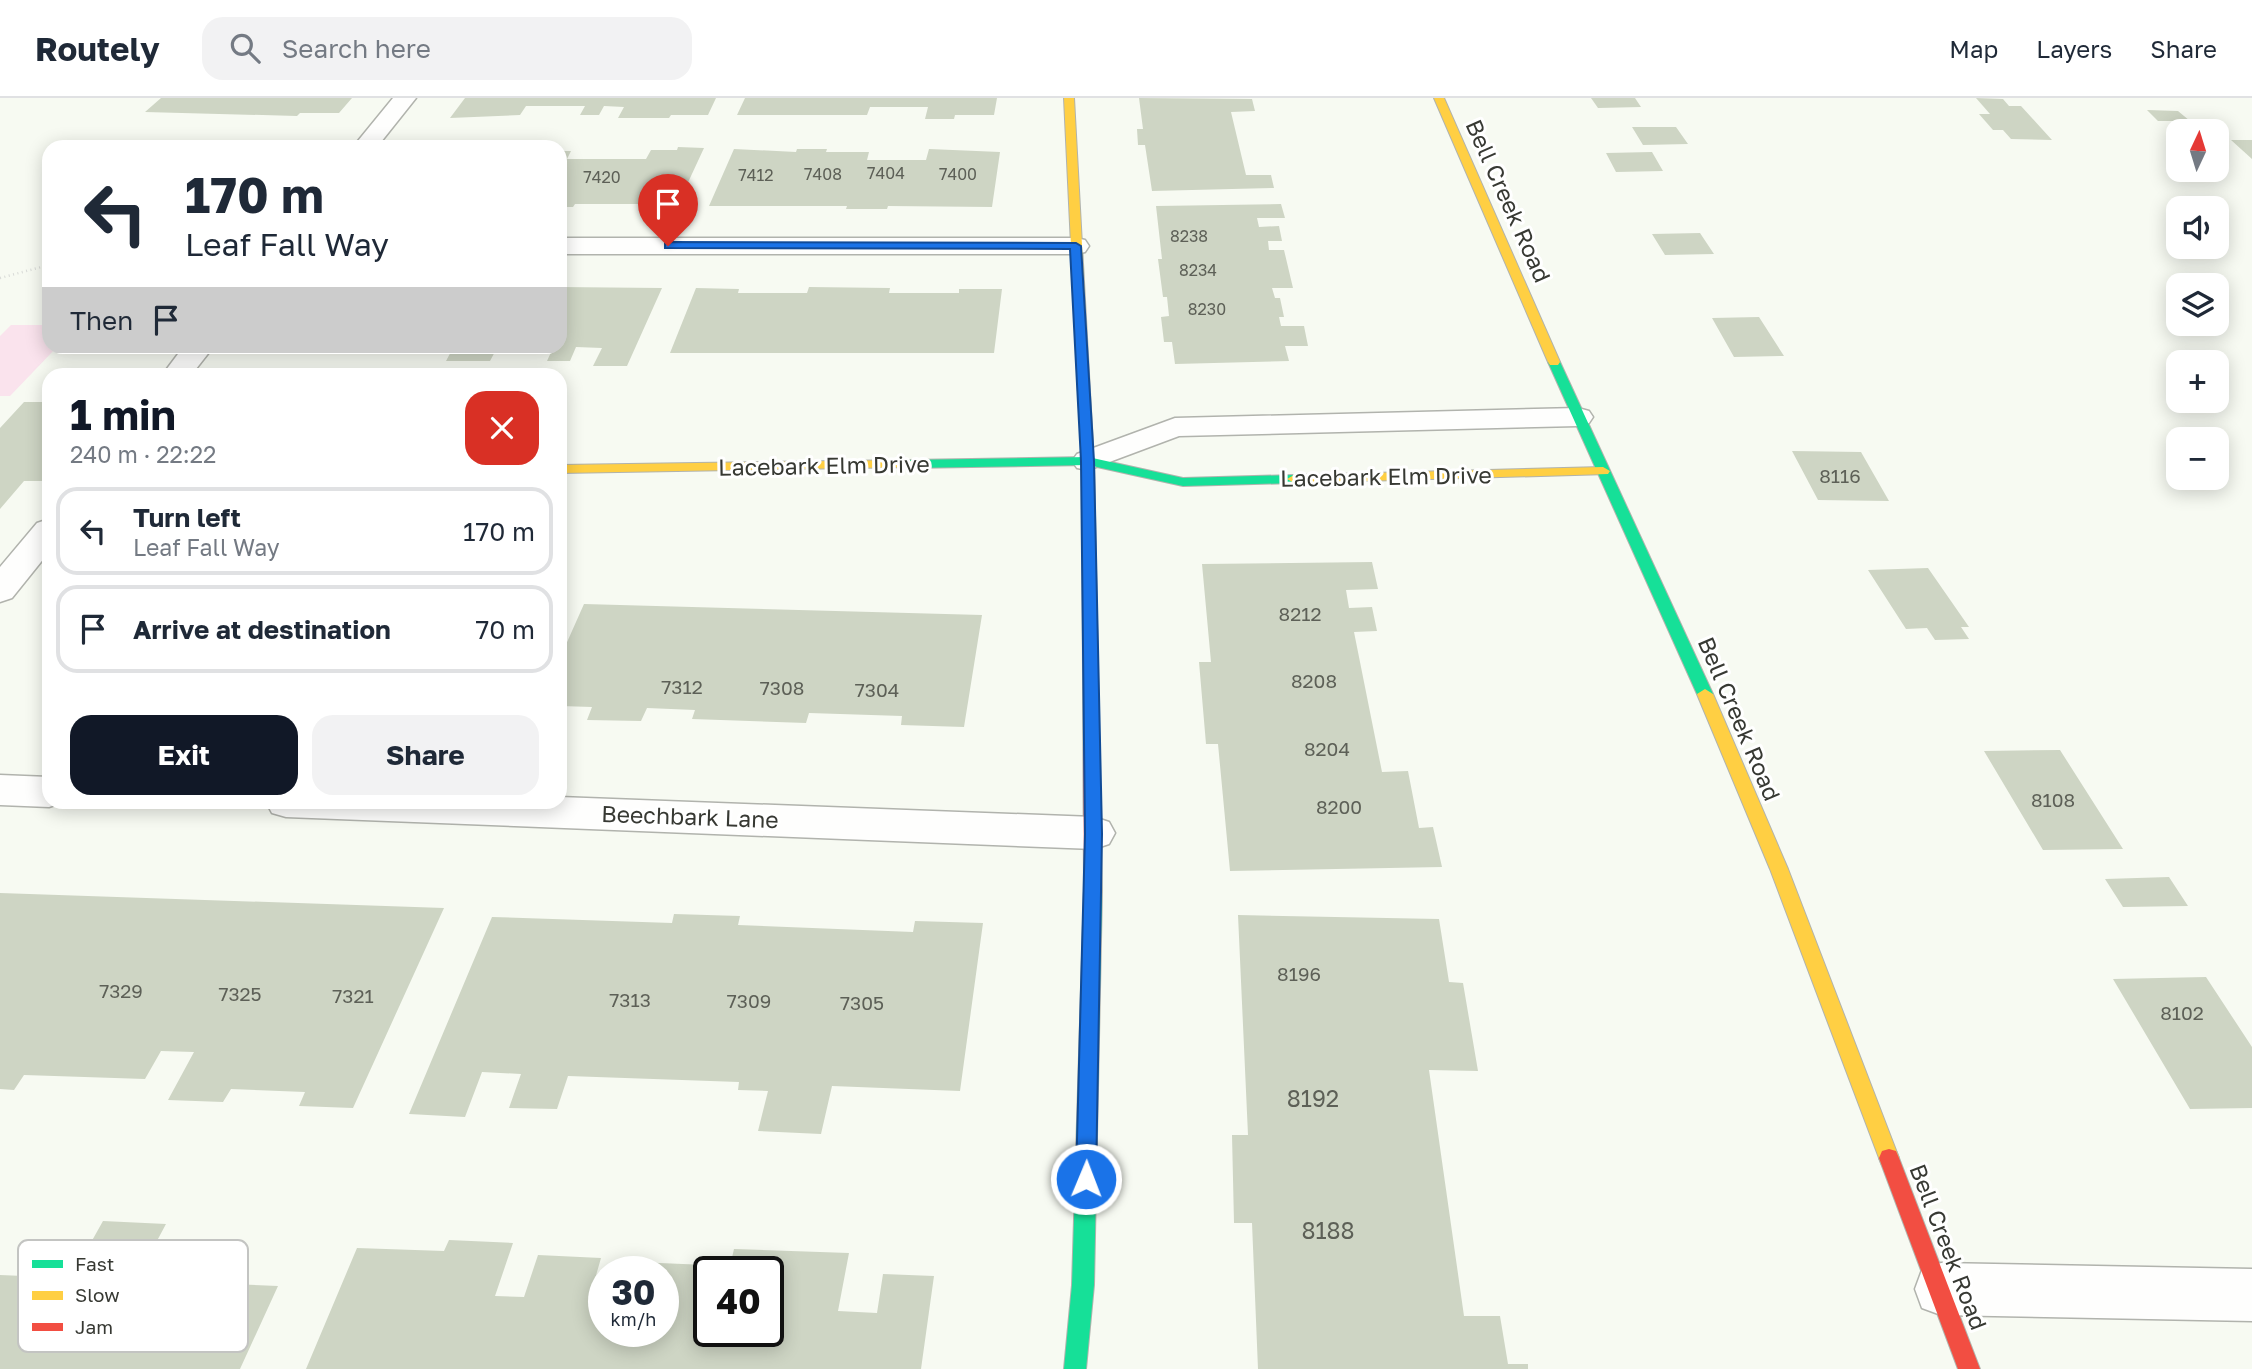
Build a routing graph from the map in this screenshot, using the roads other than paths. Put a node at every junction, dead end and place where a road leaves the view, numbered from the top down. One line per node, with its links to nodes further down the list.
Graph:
1 (405, 98): 4 (street)
2 (1069, 98): 6 (street)
3 (1439, 98): 9 (street, Bell Creek Road)
4 (371, 140)
5 (567, 246): 6 (street)
6 (1076, 246): 10 (street)
7 (193, 354): 8 (street)
8 (182, 368)
9 (1578, 417): 10 (street, Lacebark Elm Drive); 12 (street, Bell Creek Road)
10 (1088, 461): 11 (street, Lacebark Elm Drive); 12 (street, Lacebark Elm Drive); 18 (street)
11 (567, 469)
12 (1603, 471): 19 (street, Bell Creek Road)
13 (42, 539): 14 (street)
14 (0, 590)
15 (0, 790): 16 (street)
16 (42, 792)
17 (463, 809): 18 (street, Beechbark Lane)
18 (1094, 834): 21 (street)
19 (1941, 1289): 20 (street); 22 (street, Bell Creek Road)
20 (2252, 1295)
21 (1075, 1369)
22 (1969, 1369)

